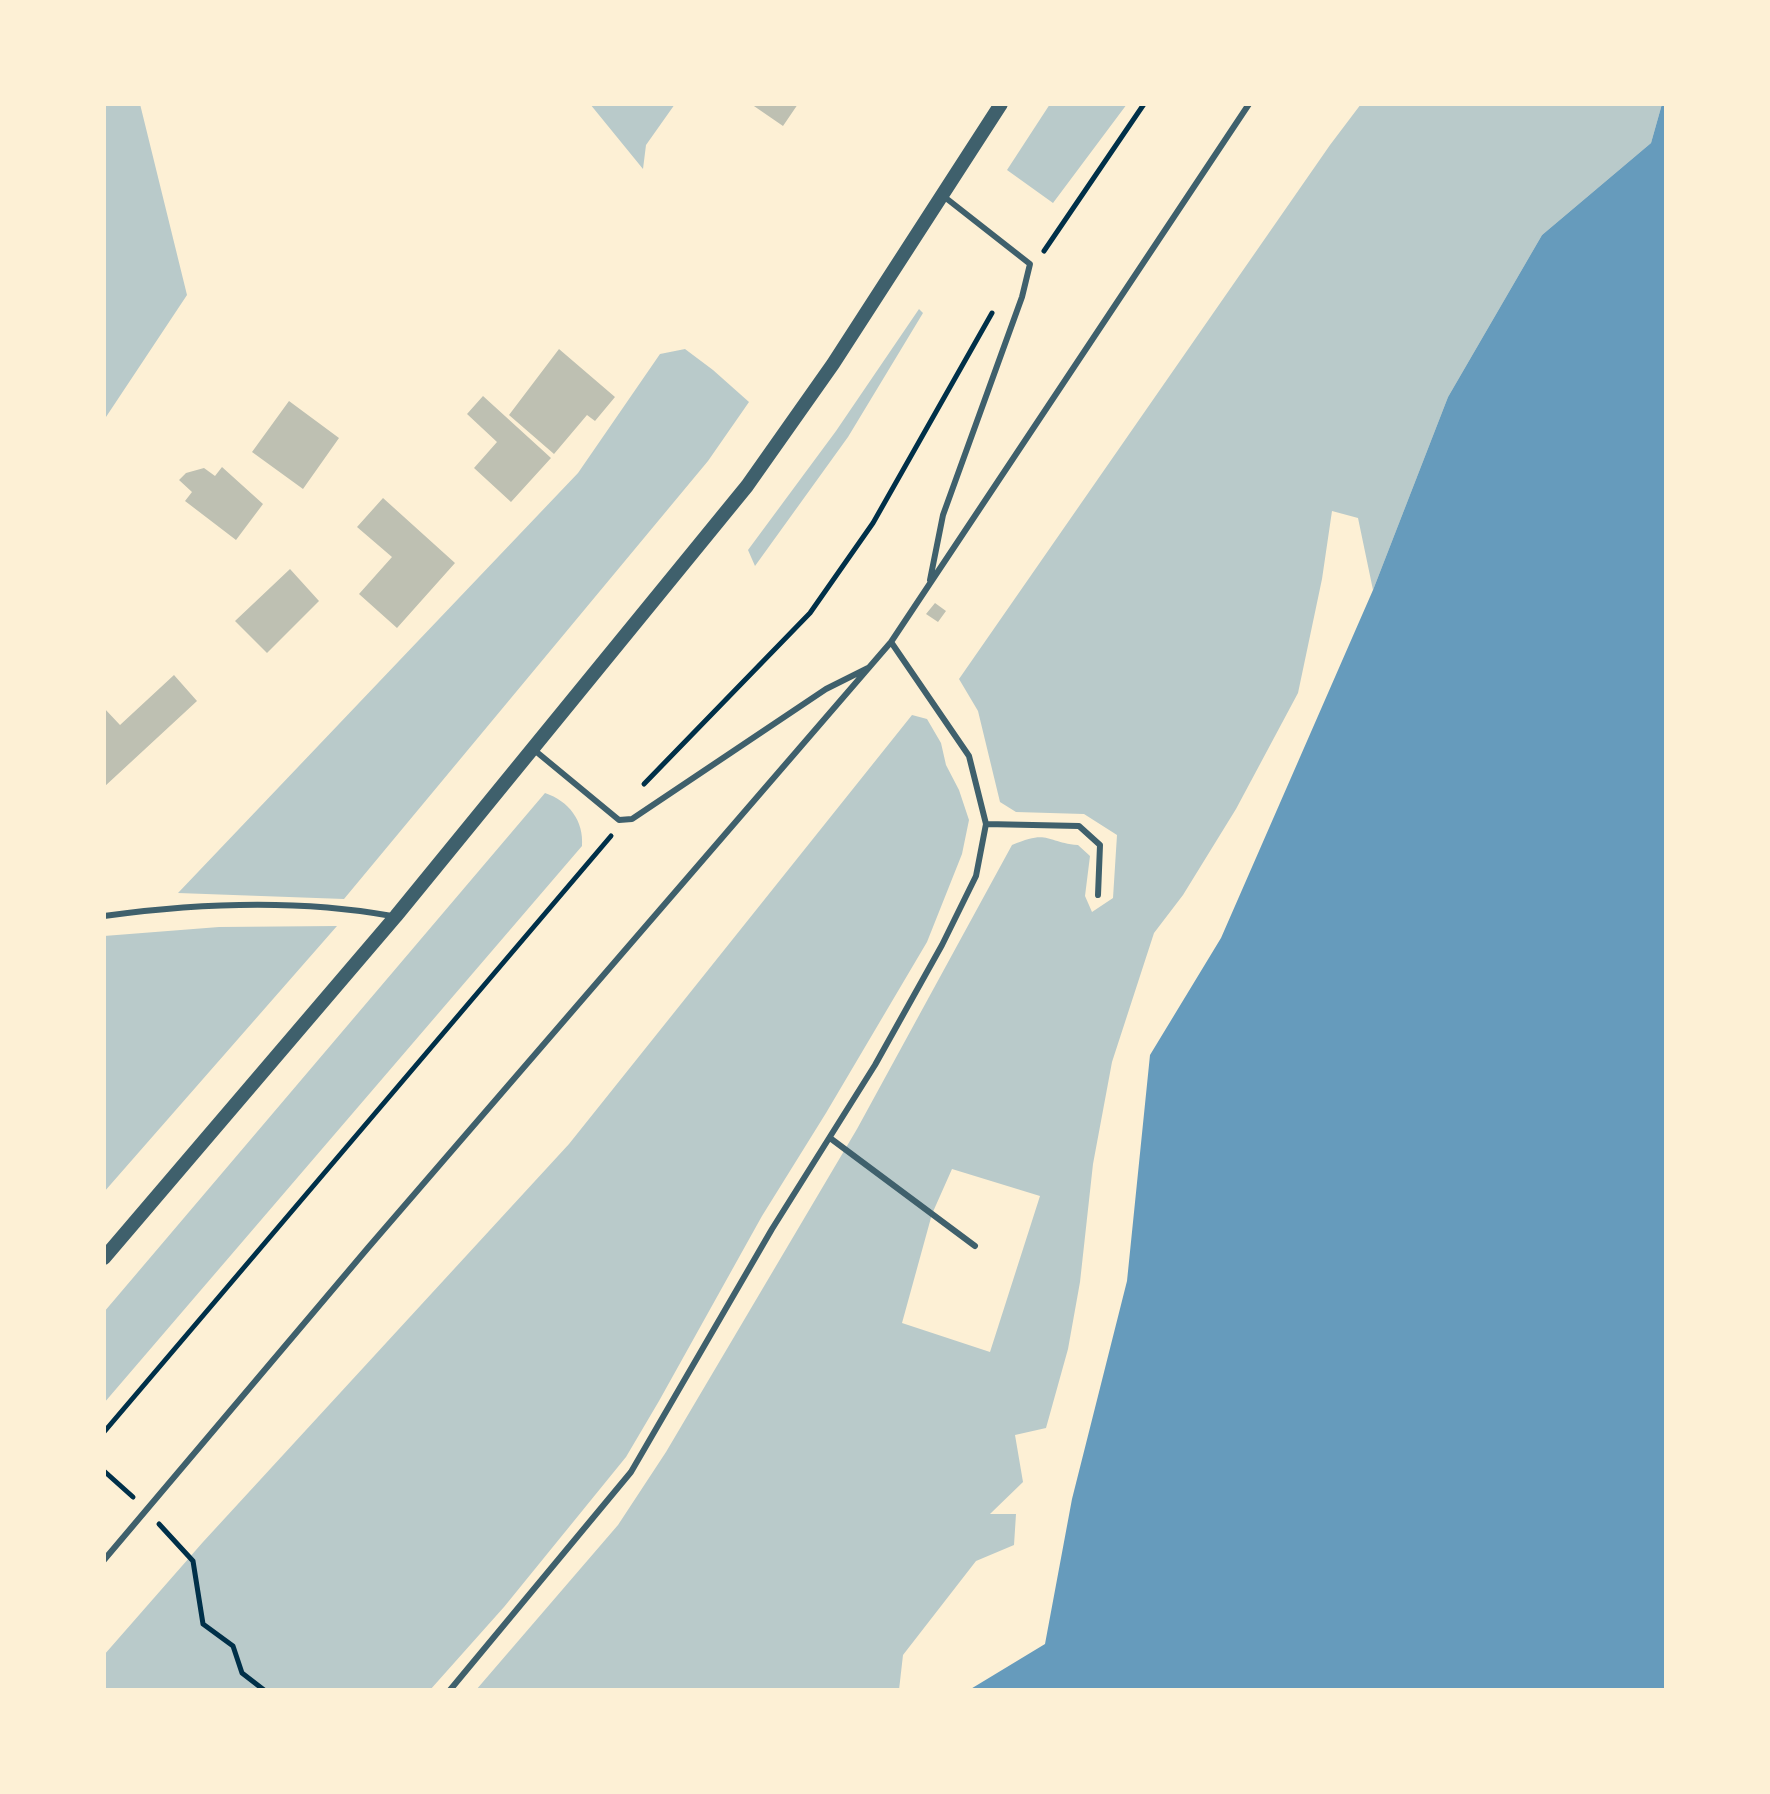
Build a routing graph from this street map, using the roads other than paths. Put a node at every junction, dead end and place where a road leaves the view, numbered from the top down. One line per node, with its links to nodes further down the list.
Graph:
1 (1001, 104): 3 (street)
2 (1249, 104): 4 (lane)
3 (942, 195): 4 (lane); 7 (street)
4 (929, 585): 5 (lane)
5 (891, 642): 6 (lane); 8 (lane)
6 (871, 666): 7 (lane); 15 (lane)
7 (533, 749): 11 (street)
8 (986, 824): 9 (lane); 12 (lane)
9 (1098, 895)
10 (104, 916): 11 (lane)
11 (396, 916): 14 (street)
12 (830, 1138): 13 (lane); 16 (lane)
13 (975, 1246)
14 (104, 1258)
15 (104, 1560)
16 (450, 1690)

